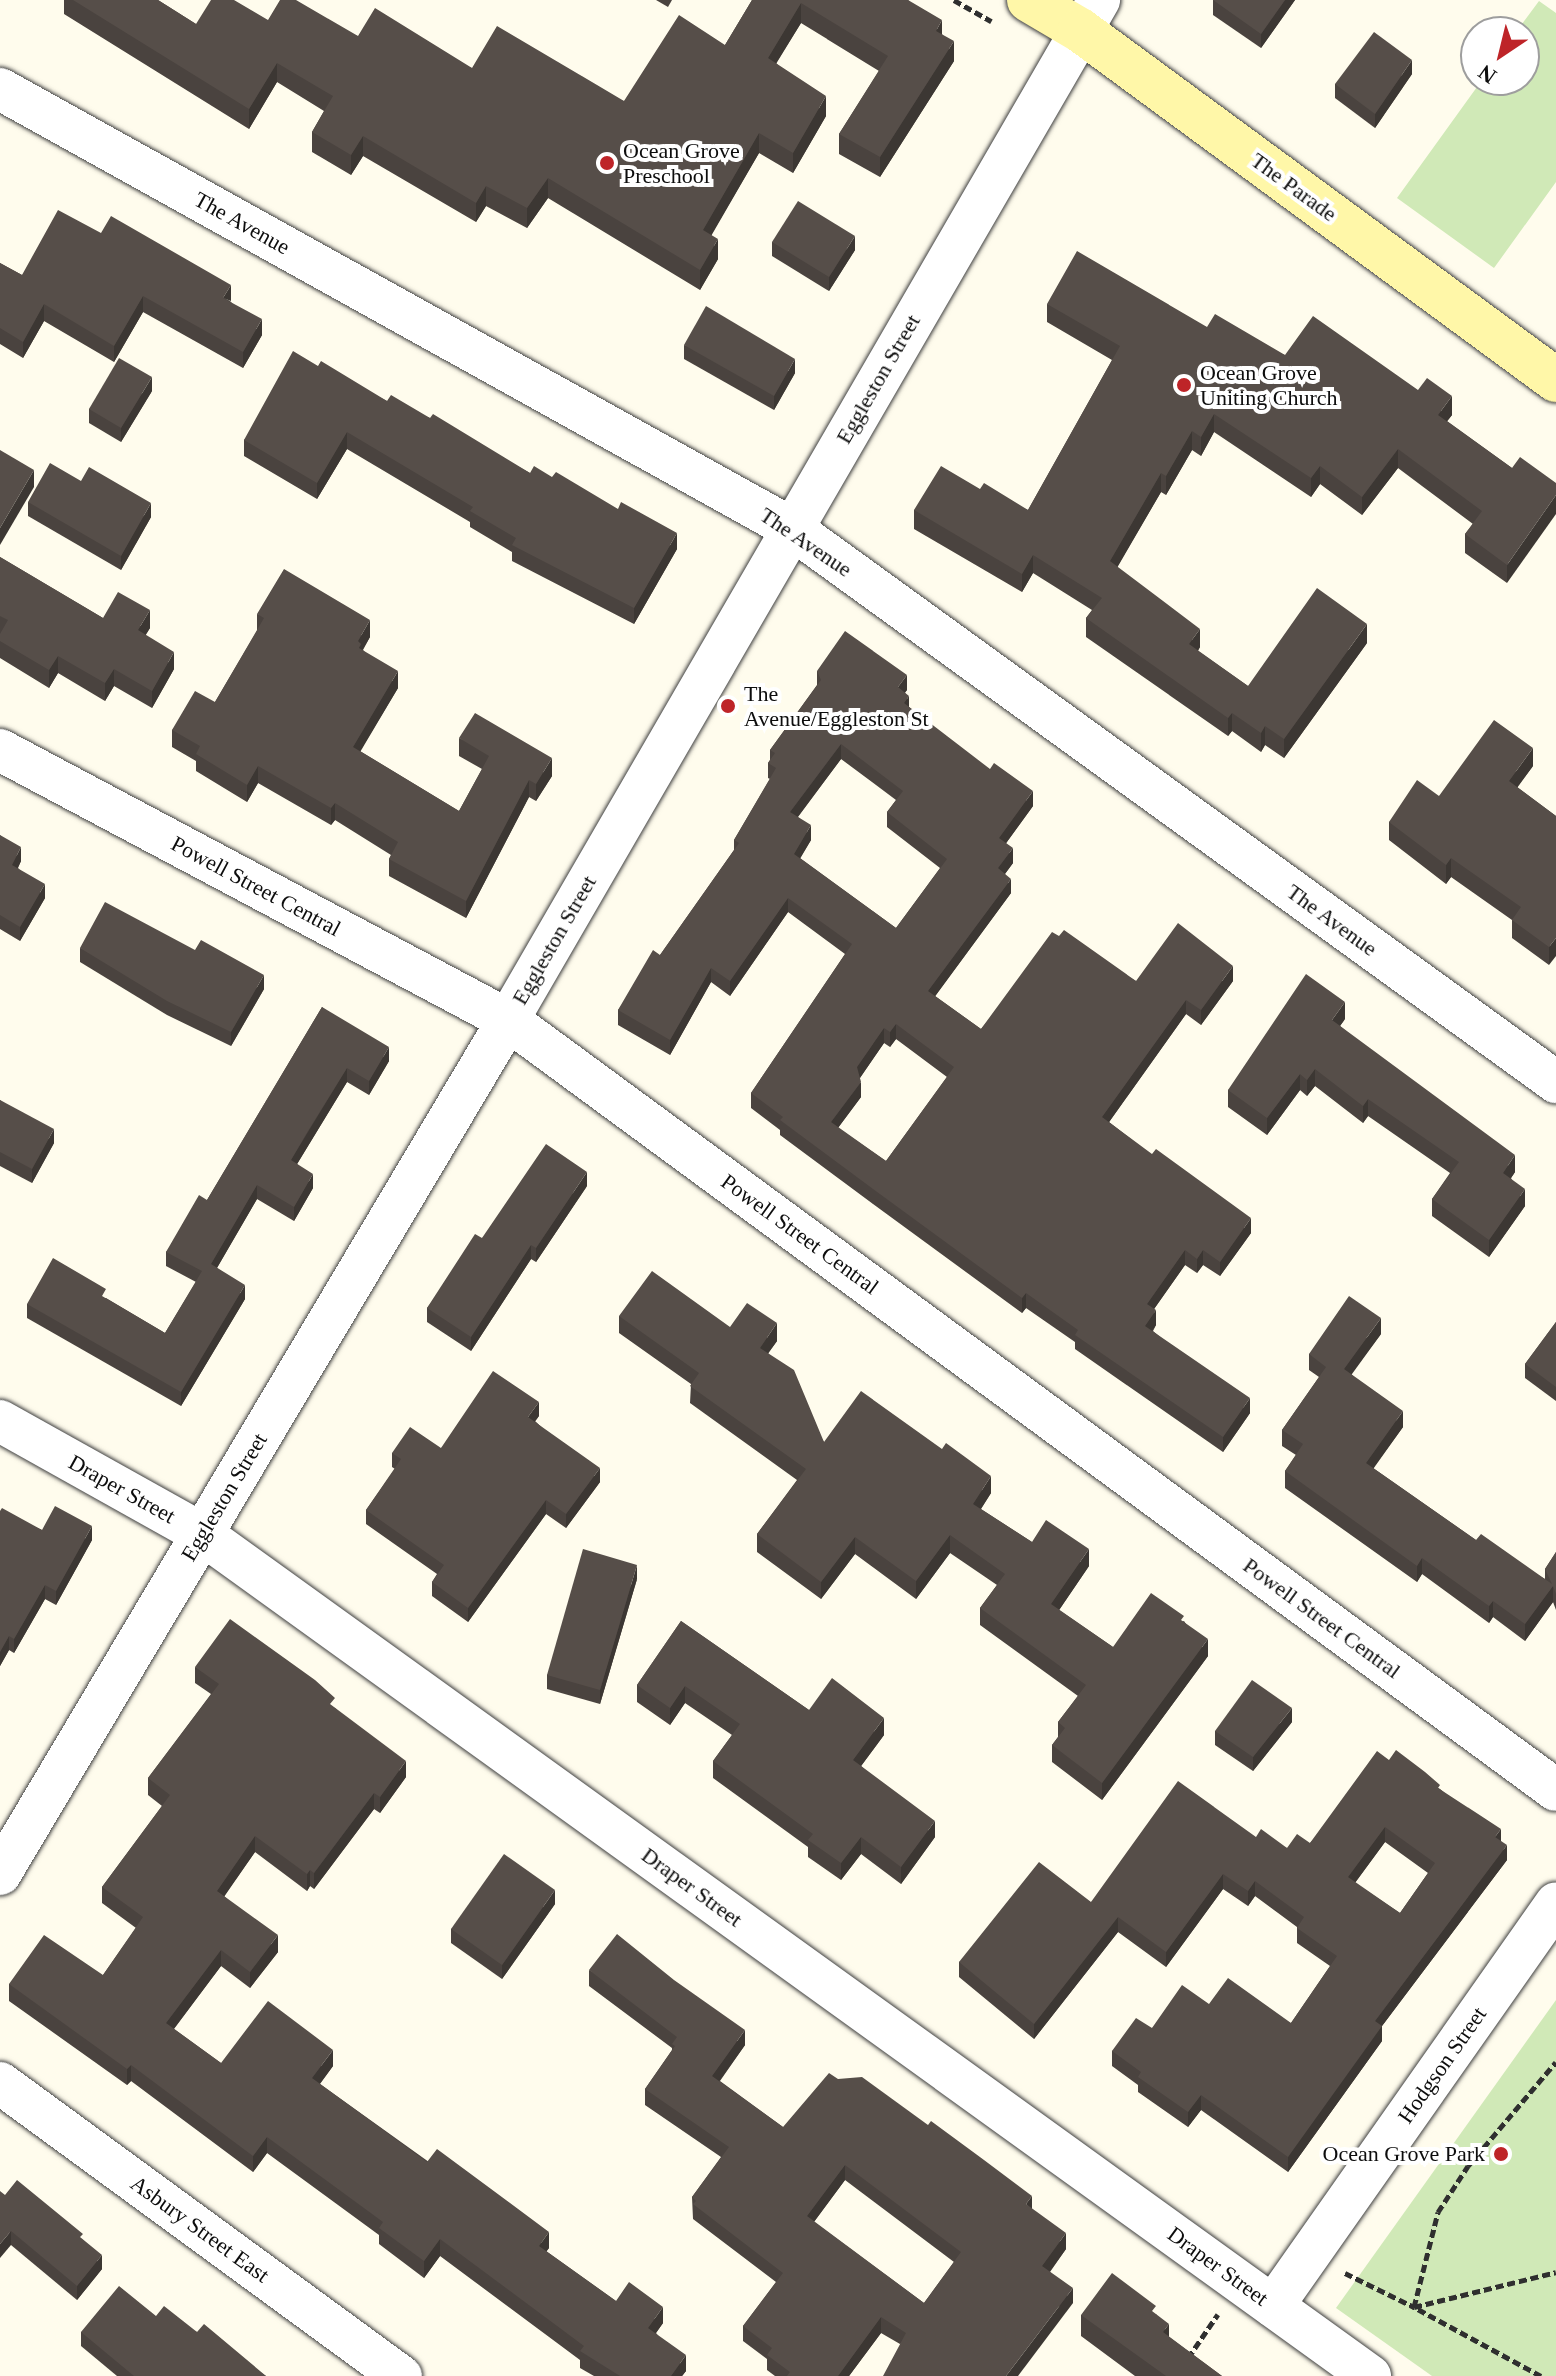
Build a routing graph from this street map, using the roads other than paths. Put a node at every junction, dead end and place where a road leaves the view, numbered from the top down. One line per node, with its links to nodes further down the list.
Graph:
1 (1029, 0): 2 (main road, The Parade)
2 (1090, 15): 4 (main road, The Parade); 5 (street, Eggleston Street)
3 (0, 89): 5 (street, The Avenue)
4 (1556, 380)
5 (791, 528): 7 (street, Eggleston Street); 8 (street, The Avenue)
6 (0, 750): 7 (street, Powell Street Central)
7 (508, 1020): 10 (street, Eggleston Street); 11 (street, Powell Street Central)
8 (1556, 1082)
9 (0, 1421): 10 (street, Draper Street)
10 (202, 1534): 12 (street, Eggleston Street); 15 (street, Draper Street)
11 (1556, 1790)
12 (0, 1874)
13 (1556, 1903): 15 (street, Hodgson Street)
14 (0, 2083): 16 (street, Asbury Street East)
15 (1273, 2306): 17 (street, Draper Street)
16 (401, 2376)
17 (1370, 2376)

